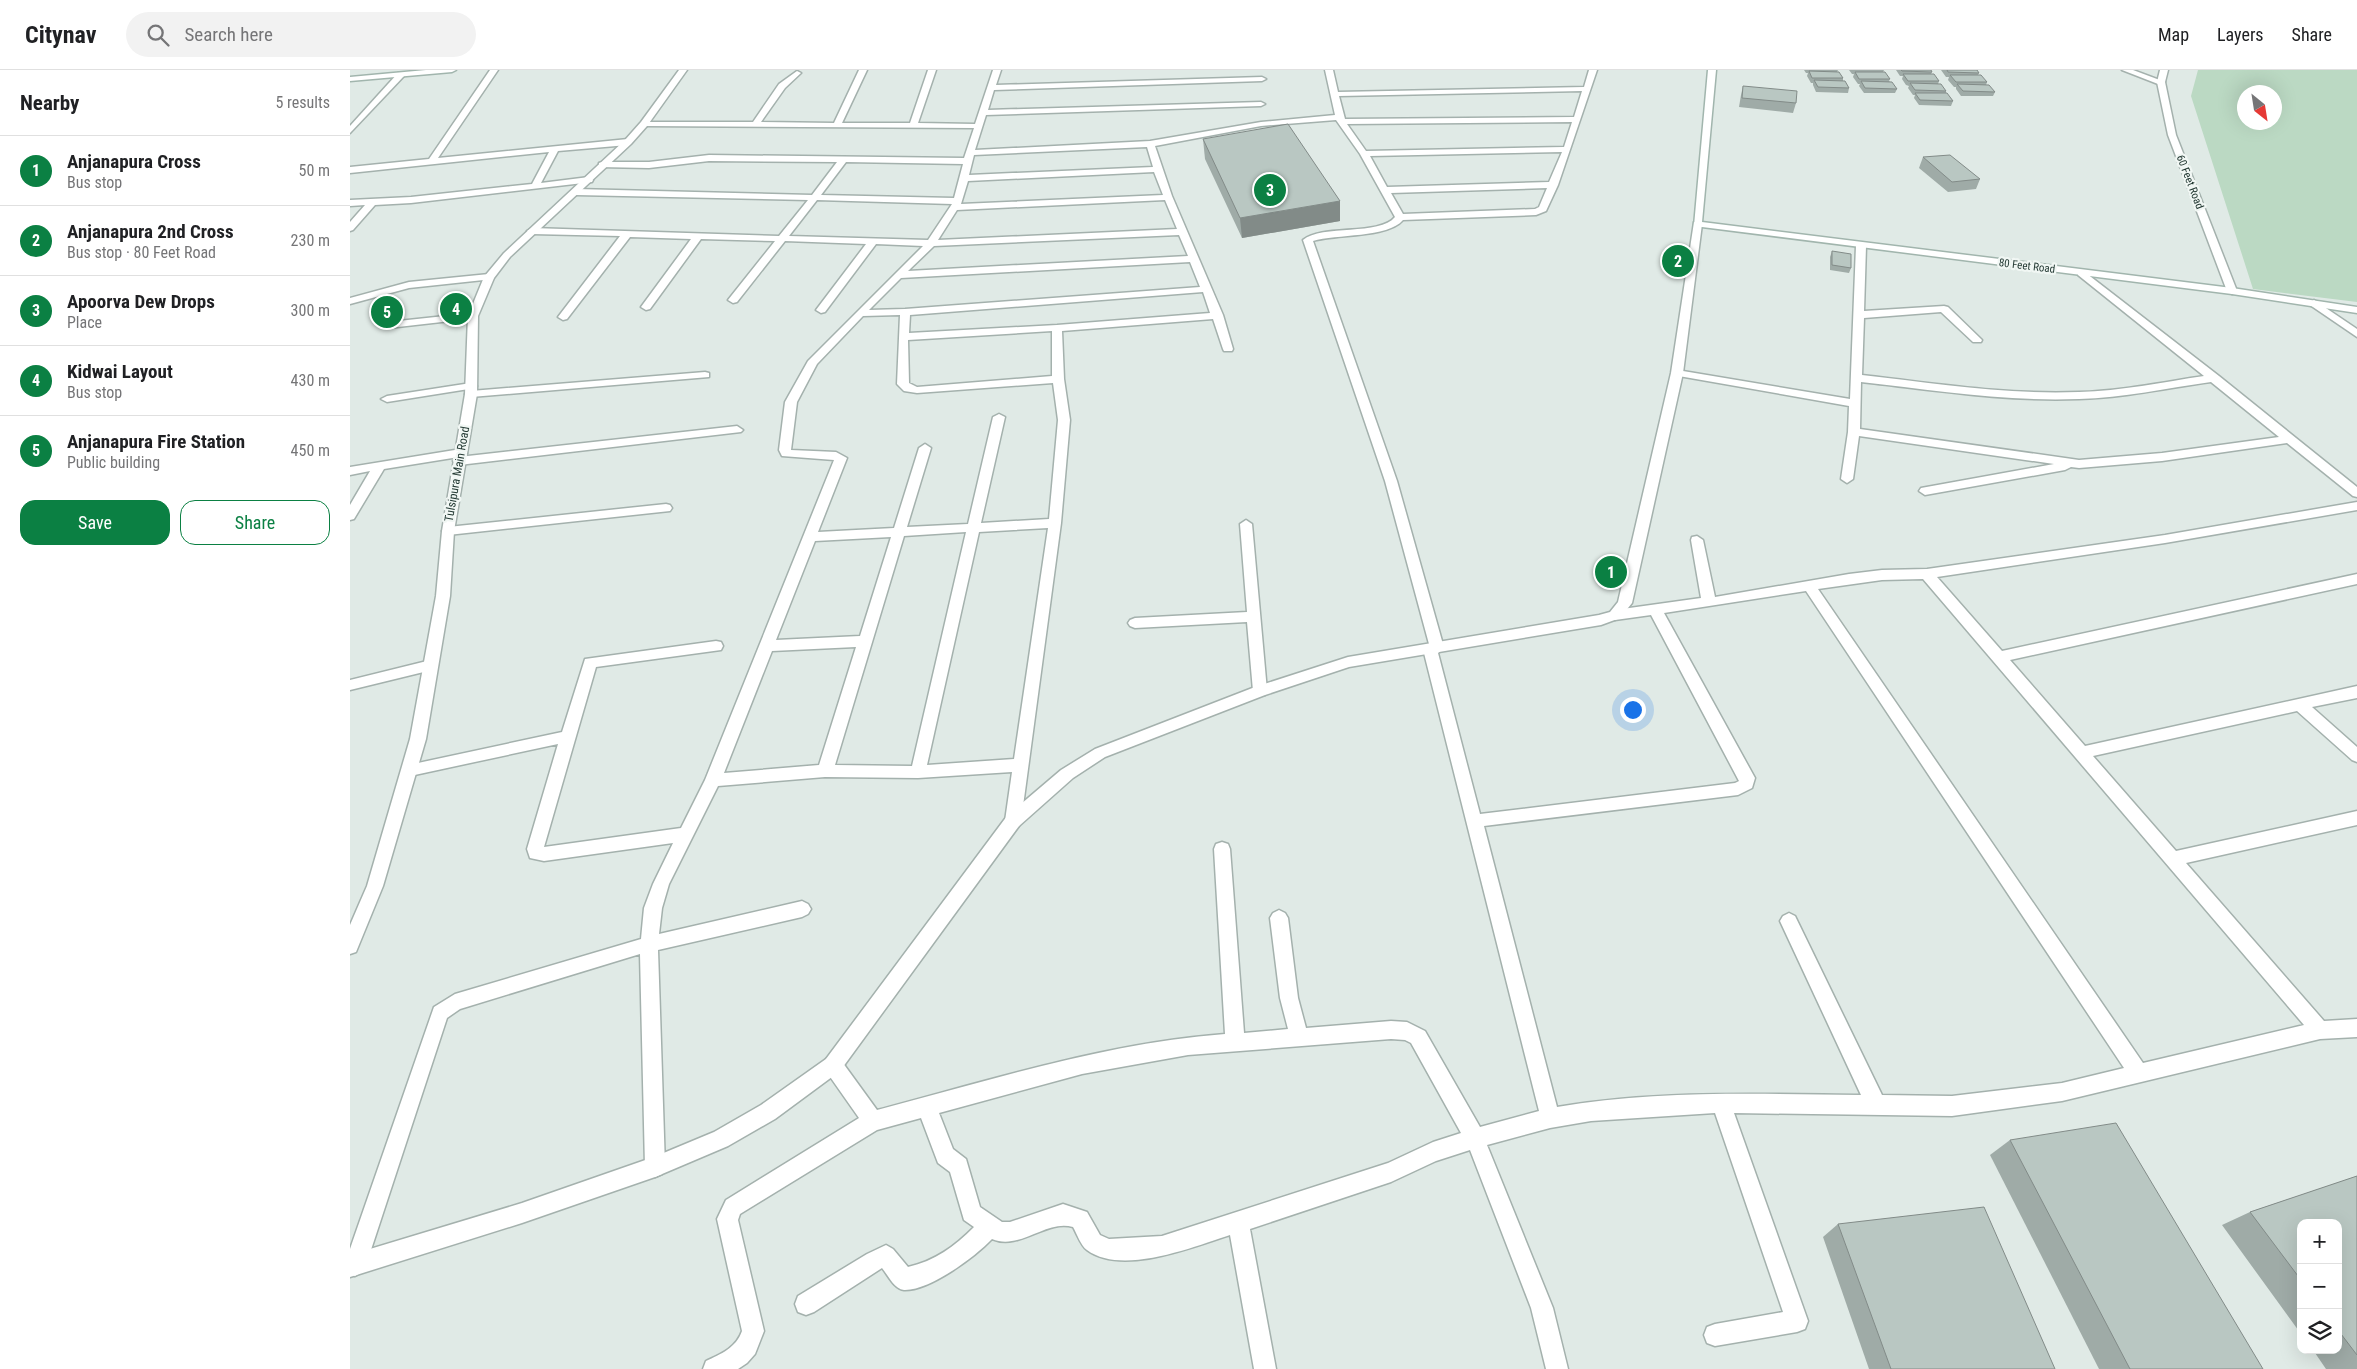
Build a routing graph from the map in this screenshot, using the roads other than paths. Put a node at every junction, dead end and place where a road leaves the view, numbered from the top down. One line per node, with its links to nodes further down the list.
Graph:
1 (452, 70): 14 (street)
2 (494, 70): 38 (street)
3 (683, 70): 24 (street, Tulsipura Main Road)
4 (863, 70): 26 (street)
5 (932, 70): 28 (street)
6 (997, 70): 17 (street)
7 (1262, 70): 19 (street)
8 (1329, 70): 20 (street)
9 (1593, 70): 18 (street)
10 (1712, 70): 54 (street)
11 (2126, 70): 16 (street)
12 (2164, 70): 16 (street, 60 Feet Road)
13 (797, 73): 25 (street)
14 (401, 75): 15 (street); 30 (street)
15 (350, 80)
16 (2161, 82): 69 (street, 60 Feet Road)
17 (991, 88): 19 (street); 21 (street)
18 (1586, 89): 20 (street); 22 (street)
19 (1262, 92): 21 (street); 27 (street)
20 (1333, 94): 23 (street)
21 (984, 113): 29 (street)
22 (1576, 119): 23 (street); 34 (street)
23 (1340, 120): 27 (street); 35 (street)
24 (644, 124): 25 (street); 31 (street, Tulsipura Main Road)
25 (756, 124): 26 (street)
26 (837, 124): 28 (street)
27 (1261, 124): 32 (street)
28 (913, 126): 29 (street)
29 (979, 126): 36 (street)
30 (350, 131)
31 (628, 142): 33 (street); 39 (street, Tulsipura Main Road)
32 (1150, 144): 36 (street); 40 (street)
33 (555, 149): 38 (street); 45 (street)
34 (1568, 149): 35 (street); 44 (street)
35 (1364, 154): 46 (street)
36 (969, 157): 37 (street); 42 (street)
37 (843, 160): 39 (street); 48 (street)
38 (434, 161): 41 (street)
39 (602, 165): 43 (street, Tulsipura Main Road)
40 (1157, 169): 42 (street); 49 (street)
41 (350, 170)
42 (965, 178): 52 (street)
43 (588, 180): 45 (street); 47 (street, Tulsipura Main Road)
44 (1554, 185): 46 (street); 53 (street)
45 (535, 186): 50 (street)
46 (1385, 190): 53 (street)
47 (576, 192): 48 (street); 56 (street, Tulsipura Main Road)
48 (816, 196): 52 (street); 60 (street)
49 (1168, 197): 52 (street); 57 (street)
50 (372, 202): 51 (street); 55 (street)
51 (350, 203)
52 (956, 204): 62 (street)
53 (1400, 217): 129 (street)
54 (1697, 224): 63 (street, 80 Feet Road); 88 (street)
55 (350, 228)
56 (532, 232): 58 (street); 67 (street, Tulsipura Main Road)
57 (1183, 232): 62 (street); 64 (street)
58 (627, 234): 59 (street); 81 (street)
59 (699, 235): 60 (street); 73 (street)
60 (783, 238): 61 (street); 71 (street)
61 (872, 241): 62 (street); 74 (street)
62 (931, 243): 66 (street)
63 (1861, 246): 65 (street, 80 Feet Road); 78 (street)
64 (1195, 259): 66 (street); 68 (street)
65 (2082, 273): 69 (street, 80 Feet Road); 91 (street)
66 (898, 275): 77 (street)
67 (489, 277): 70 (street); 79 (street, Tulsipura Main Road)
68 (1208, 289): 76 (street); 80 (street)
69 (2232, 291): 72 (street, 80 Feet Road)
70 (350, 300)
71 (733, 300)
72 (2314, 303): 75 (street, 80 Feet Road); 84 (street)
73 (646, 307)
74 (821, 310)
75 (2357, 310)
76 (905, 312): 77 (street); 85 (street)
77 (860, 313): 116 (street)
78 (1858, 315): 86 (street); 90 (street)
79 (473, 316): 82 (street); 93 (street, Tulsipura Main Road)
80 (1218, 316): 83 (street); 87 (street)
81 (563, 317)
82 (389, 325)
83 (1057, 328): 85 (street); 92 (street)
84 (2357, 334)
85 (903, 337): 92 (street)
86 (1977, 340)
87 (1228, 350)
88 (1677, 373): 95 (street); 123 (street)
89 (705, 375): 93 (street)
90 (1855, 378): 91 (street); 95 (street)
91 (2215, 378): 99 (street)
92 (1058, 379): 111 (street)
93 (471, 390): 94 (street); 101 (street, Tulsipura Main Road)
94 (387, 399)
95 (1854, 403): 98 (street)
96 (999, 417): 113 (street)
97 (737, 430): 101 (street)
98 (1854, 432): 102 (street); 105 (street)
99 (2290, 439): 102 (street); 107 (street)
100 (925, 448): 115 (street)
101 (460, 457): 103 (street); 114 (street, Tulsipura Main Road)
102 (2079, 464): 106 (street)
103 (378, 467): 104 (street); 110 (street)
104 (350, 471)
105 (1847, 479)
106 (1925, 491)
107 (2357, 493)
108 (2357, 506): 118 (street)
109 (666, 508): 114 (street)
110 (350, 516)
111 (1055, 523): 113 (street); 139 (street)
112 (1246, 524): 124 (street)
113 (976, 526): 115 (street); 142 (street)
114 (448, 531): 131 (street, Tulsipura Main Road)
115 (901, 531): 116 (street); 126 (street)
116 (810, 537): 128 (street)
117 (1696, 540): 121 (street)
118 (1927, 574): 120 (street); 130 (street)
119 (2357, 578): 130 (street)
120 (1810, 587): 121 (street); 160 (street)
121 (1709, 602): 122 (street)
122 (1655, 610): 123 (street); 146 (street)
123 (1615, 615): 129 (street)
124 (1254, 617): 125 (street); 133 (street)
125 (1135, 624)
126 (866, 641): 128 (street); 141 (street)
127 (716, 646): 136 (street)
128 (766, 646): 143 (street)
129 (1433, 648): 133 (street); 146 (street)
130 (2000, 657): 137 (street)
131 (431, 665): 132 (street); 140 (street, Tulsipura Main Road)
132 (350, 685)
133 (1260, 691): 145 (street)
134 (2357, 692): 135 (street)
135 (2300, 705): 137 (street); 138 (street)
136 (568, 736): 140 (street); 147 (street)
137 (2081, 752): 149 (street)
138 (2357, 756)
139 (1020, 765): 142 (street); 145 (street)
140 (410, 770): 154 (street, Tulsipura Main Road)
141 (825, 771): 142 (street); 143 (street)
142 (918, 772)
143 (713, 780): 147 (street)
144 (2357, 818): 149 (street)
145 (1012, 821): 159 (street)
146 (1474, 821): 164 (street)
147 (686, 834): 153 (street)
148 (1222, 850): 158 (street)
149 (2172, 859): 156 (street)
150 (802, 909): 153 (street)
151 (1279, 918): 157 (street)
152 (1789, 921): 162 (street)
153 (649, 944): 167 (street); 170 (street)
154 (350, 946)
155 (2357, 1028): 156 (street)
156 (2320, 1030): 160 (street)
157 (1299, 1037): 158 (street); 166 (street)
158 (1235, 1042): 163 (street)
159 (833, 1065): 165 (street); 167 (street)
160 (2138, 1072): 162 (street)
161 (1721, 1103): 162 (street); 164 (street); 172 (street)
162 (1876, 1105)
163 (927, 1106): 165 (street); 169 (street)
164 (1550, 1118): 166 (street)
165 (873, 1121): 173 (street)
166 (1475, 1138): 168 (street); 175 (street)
167 (655, 1167): 170 (street)
168 (1238, 1222): 169 (street); 174 (street)
169 (989, 1227): 171 (street)
170 (352, 1265)
171 (806, 1304)
172 (1716, 1335)
173 (714, 1369)
174 (1265, 1369)
175 (1556, 1369)

